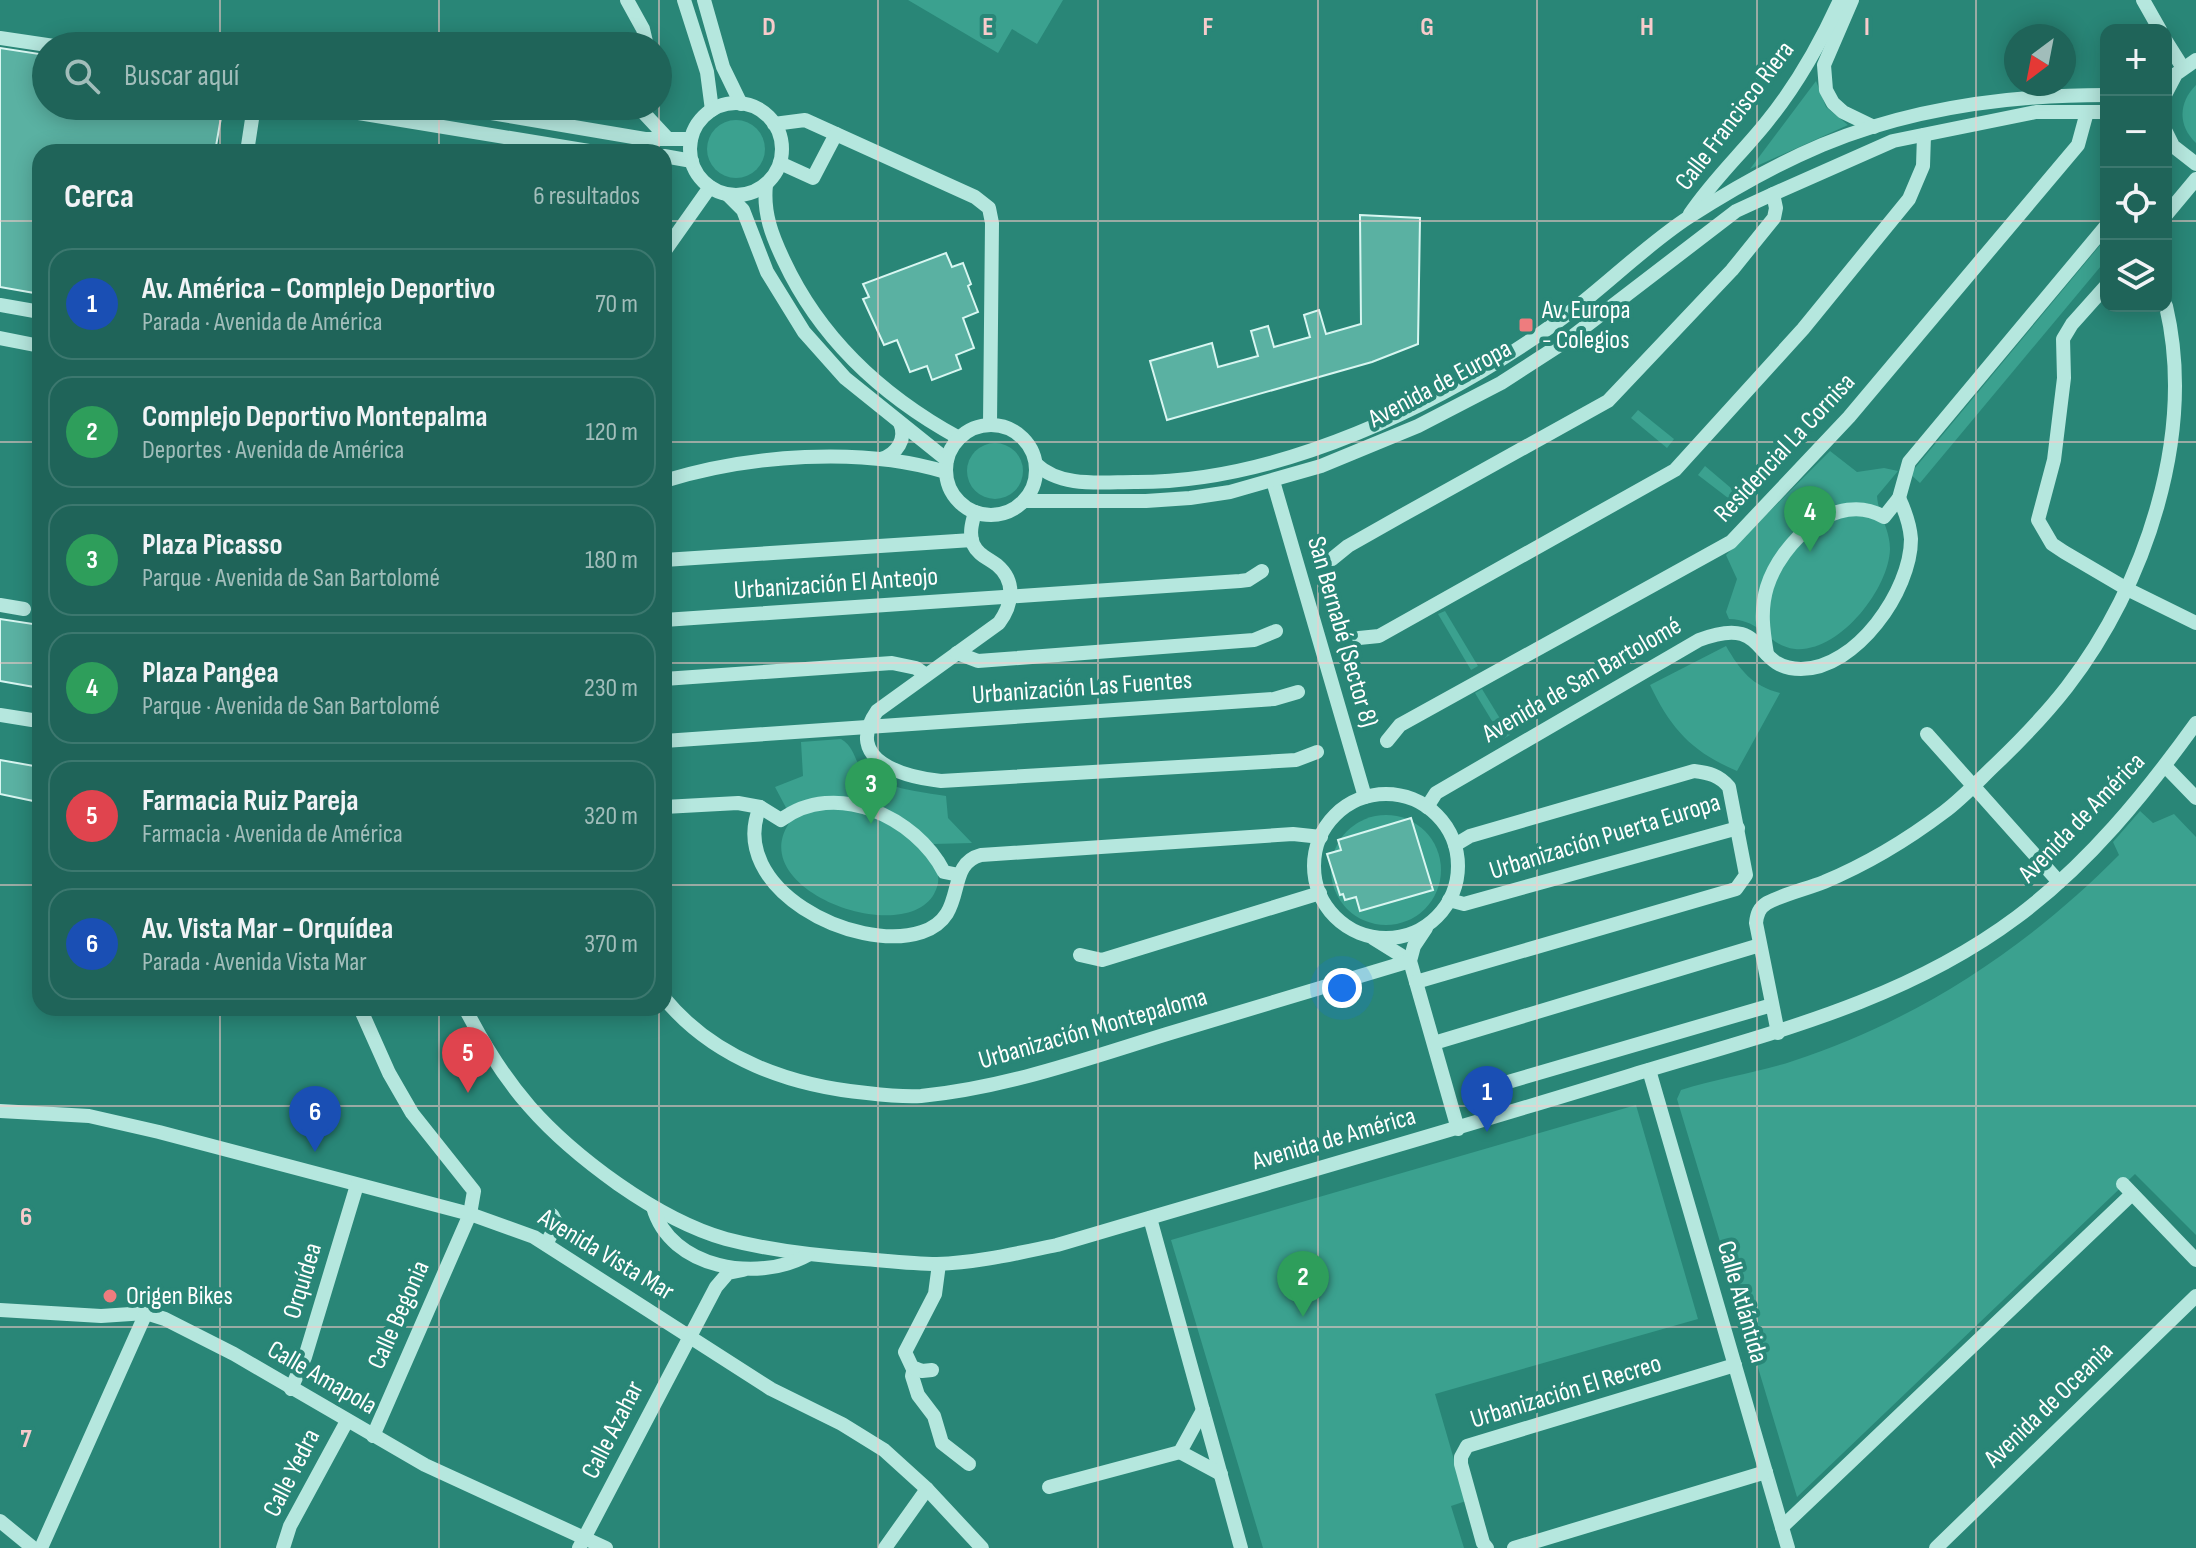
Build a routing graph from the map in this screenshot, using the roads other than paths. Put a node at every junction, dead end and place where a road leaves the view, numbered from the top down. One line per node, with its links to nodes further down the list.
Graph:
1 (627, 0): 8 (street)
2 (684, 0): 17 (street)
3 (704, 0): 16 (street)
4 (1840, 0): 45 (street, Calle Francisco Riera)
5 (1852, 0): 26 (street)
6 (2143, 0): 7 (street)
7 (2157, 24)
8 (644, 32)
9 (0, 38): 10 (street)
10 (32, 43)
11 (2172, 51): 13 (street)
12 (2196, 60): 13 (street)
13 (2183, 68): 14 (street)
14 (2172, 82)
15 (2100, 95): 26 (street, Avenida de Europa)
16 (741, 104): 17 (street); 25 (street)
17 (712, 110): 31 (street)
18 (2087, 112): 19 (street, Avenida de Europa); 28 (street, Avenida de Europa); 88 (street, Residencial La Cornisa)
19 (2100, 112)
20 (252, 120): 32 (street)
21 (415, 120): 29 (street)
22 (494, 120): 29 (street)
23 (531, 120): 30 (street)
24 (650, 120): 30 (street)
25 (774, 124): 27 (street); 37 (street)
26 (1874, 127): 45 (street, Avenida de Europa)
27 (836, 134): 37 (street); 55 (street)
28 (1924, 135): 42 (street, Avenida de Europa); 76 (street)
29 (491, 136): 33 (street)
30 (668, 139): 31 (street)
31 (691, 139): 36 (street)
32 (248, 144)
33 (521, 144)
34 (2172, 152): 38 (street)
35 (672, 157): 36 (street)
36 (692, 161): 41 (street)
37 (780, 163): 40 (street)
38 (2196, 164)
39 (2196, 179): 44 (street)
40 (766, 185): 43 (street); 56 (street)
41 (710, 187): 43 (street); 47 (street)
42 (1773, 194): 61 (street, Avenida de Europa); 67 (street)
43 (728, 195): 54 (street)
44 (2172, 208)
45 (1688, 217): 58 (street, Avenida de Europa)
46 (2100, 233): 62 (street)
47 (672, 241)
48 (2100, 293): 69 (street)
49 (0, 305): 50 (street)
50 (32, 311)
51 (2167, 312): 69 (street)
52 (0, 338): 53 (street)
53 (32, 344)
54 (900, 423): 57 (street); 59 (street)
55 (990, 425): 56 (street); 58 (street)
56 (959, 438): 59 (street)
57 (874, 460): 59 (street); 60 (street)
58 (1036, 464): 63 (street)
59 (947, 466): 64 (street)
60 (672, 479)
61 (1273, 481): 63 (street, Avenida de Europa); 92 (street, San Bernabé (Sector 8))
62 (1899, 498): 78 (street); 78 (street, Avenida de San Bartolomé)
63 (1024, 501): 64 (street)
64 (975, 512): 65 (street)
65 (972, 540): 66 (street, Urbanización El Anteojo); 70 (street)
66 (672, 559)
67 (1332, 559)
68 (1262, 571): 70 (street)
69 (2127, 589): 74 (street); 91 (street)
70 (1011, 596): 73 (street, Urbanización El Anteojo); 77 (street)
71 (0, 605): 72 (street)
72 (24, 609)
73 (672, 619)
74 (2196, 623)
75 (1276, 631): 77 (street, Urbanización Las Fuentes)
76 (1359, 638)
77 (957, 653): 79 (street)
78 (1767, 654): 96 (street, Avenida de San Bartolomé)
79 (926, 675): 80 (street); 85 (street)
80 (672, 678)
81 (1298, 692): 85 (street, Urbanización Las Fuentes)
82 (0, 715): 83 (street)
83 (32, 720)
84 (2196, 723): 90 (street, Avenida de América)
85 (869, 726): 87 (street); 89 (street)
86 (1927, 734): 91 (street)
87 (672, 740)
88 (1387, 741)
89 (1317, 752)
90 (2165, 766): 93 (street); 101 (street, Avenida de América)
91 (1974, 786): 101 (street); 106 (street)
92 (1365, 797): 96 (street); 98 (street)
93 (2196, 798)
94 (672, 807): 95 (street)
95 (760, 807): 100 (street); 100 (street)
96 (1427, 807): 99 (street)
97 (1738, 828): 99 (street, Urbanización Puerta Europa); 103 (street, Urbanización Puerta Europa); 109 (street)
98 (1321, 837): 100 (street); 102 (street)
99 (1455, 845): 103 (street)
100 (959, 875)
101 (2059, 882): 114 (street, Avenida de América)
102 (1320, 893): 105 (street); 107 (street)
103 (1449, 900): 104 (street)
104 (1431, 921): 105 (street); 108 (street)
105 (1365, 934): 108 (street)
106 (1760, 945): 110 (street); 115 (street)
107 (1080, 955)
108 (1410, 961): 109 (street); 111 (street, Urbanización Montepaloma)
109 (1416, 982): 115 (street)
110 (1772, 1005): 114 (street); 117 (street)
111 (672, 1006)
112 (364, 1016): 122 (street)
113 (470, 1016): 121 (street, Avenida de América)
114 (1778, 1033): 116 (street, Avenida de América)
115 (1434, 1043): 119 (street)
116 (1649, 1070): 119 (street, Avenida de América); 136 (street, Calle Atlántida)
117 (1484, 1089)
118 (0, 1111): 120 (street, Avenida Vista Mar)
119 (1458, 1129): 124 (street, Avenida de América)
120 (357, 1185): 122 (street, Avenida Vista Mar); 139 (street, Orquídea)
121 (653, 1207): 126 (street, Avenida de América); 127 (street)
122 (470, 1214): 125 (street, Avenida Vista Mar); 142 (street, Calle Begonia)
123 (552, 1215): 125 (street)
124 (1150, 1218): 129 (street, Avenida de América); 140 (street)
125 (546, 1244): 135 (street, Avenida Vista Mar)
126 (808, 1255): 129 (street, Avenida de América); 130 (street)
127 (707, 1260): 130 (street); 131 (street)
128 (2196, 1260): 150 (street)
129 (939, 1264): 137 (street)
130 (743, 1270): 131 (street)
131 (716, 1287): 135 (street)
132 (2196, 1296): 162 (street, Avenida de Oceania)
133 (0, 1310): 134 (street, Calle Amapola)
134 (146, 1313): 139 (street, Calle Amapola); 153 (street)
135 (689, 1334): 148 (street, Avenida Vista Mar); 151 (street, Calle Azahar)
136 (1735, 1365): 145 (street, Calle Atlántida); 159 (street, Urbanización El Recreo)
137 (914, 1368): 138 (street); 144 (street)
138 (932, 1370)
139 (291, 1389): 141 (street, Calle Amapola)
140 (1203, 1410): 143 (street); 146 (street)
141 (347, 1421): 142 (street, Calle Amapola); 154 (street, Calle Yedra)
142 (373, 1436): 151 (street, Calle Amapola)
143 (1180, 1452): 146 (street); 147 (street)
144 (969, 1464)
145 (1766, 1472): 150 (street, Calle Atlántida); 160 (street)
146 (1221, 1474): 158 (street)
147 (1049, 1487)
148 (927, 1489): 156 (street); 157 (street, Avenida Vista Mar)
149 (0, 1521): 152 (street)
150 (1782, 1527): 161 (street, Calle Atlántida)
151 (582, 1543): 155 (street, Calle Amapola)
152 (33, 1548)
153 (41, 1548)
154 (283, 1548)
155 (606, 1548)
156 (885, 1548)
157 (982, 1548)
158 (1241, 1548)
159 (1487, 1548)
160 (1514, 1548)
161 (1788, 1548)
162 (1936, 1548)

